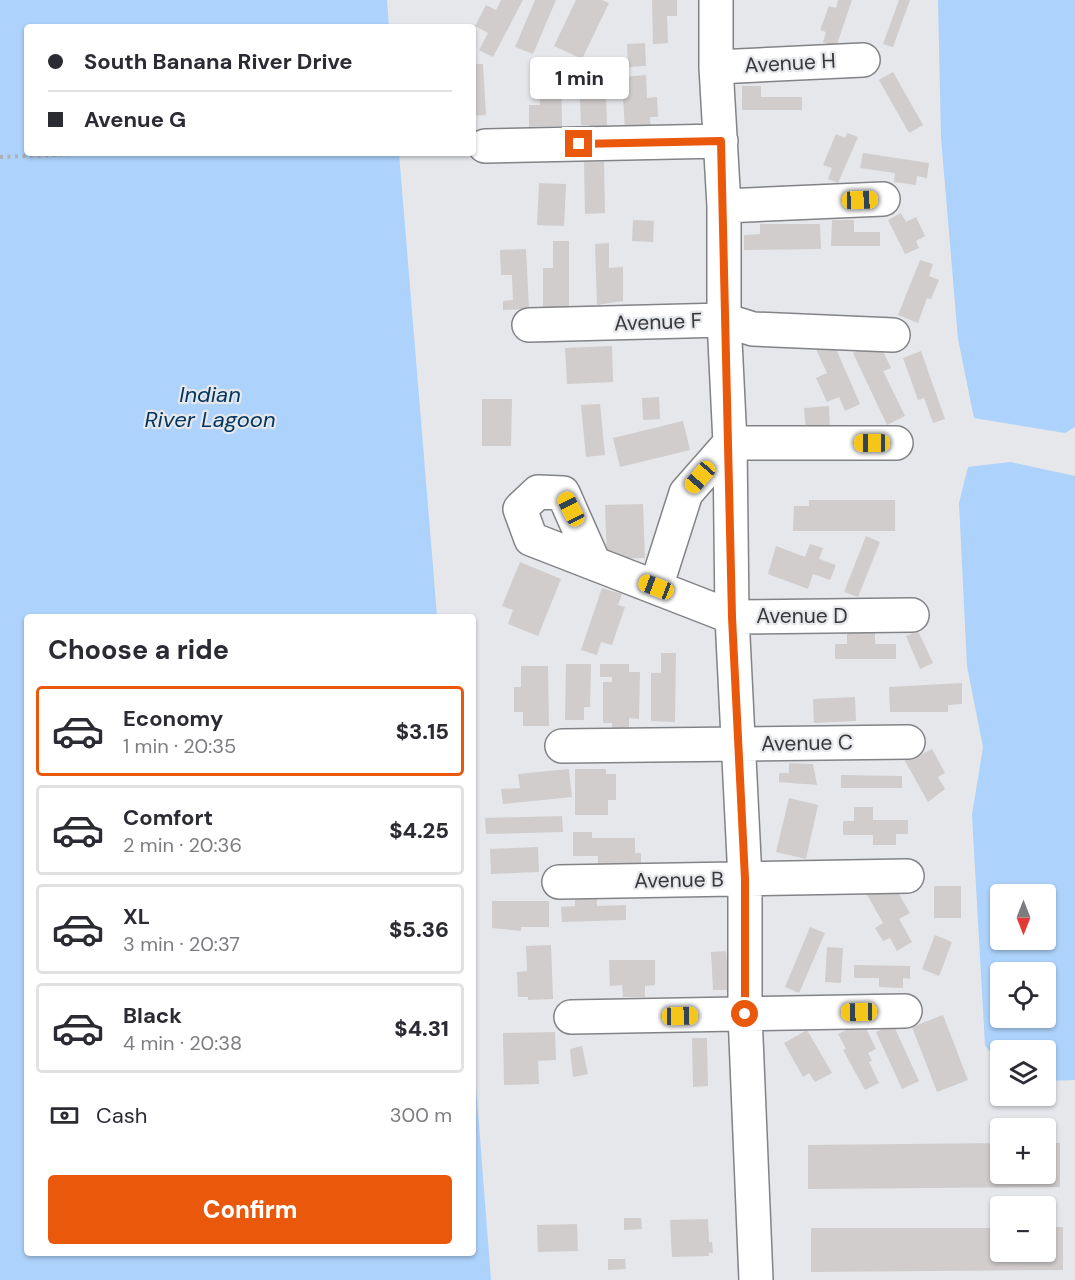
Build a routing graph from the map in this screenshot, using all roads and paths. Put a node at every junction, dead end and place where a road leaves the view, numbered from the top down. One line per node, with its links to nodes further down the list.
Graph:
1 (716, 0): 3 (street)
2 (863, 60): 3 (street, Avenue H)
3 (716, 67): 4 (street)
4 (721, 141): 5 (street); 9 (street)
5 (485, 146)
6 (26, 156): 7 (path)
7 (0, 157)
8 (883, 199): 9 (street)
9 (724, 206): 10 (street)
10 (724, 320): 11 (street, Avenue F); 12 (street, Avenue F); 13 (street)
11 (529, 325)
12 (893, 336)
13 (730, 443): 14 (street); 16 (street); 18 (street)
14 (896, 443)
15 (594, 563): 16 (street, Avenue D)
16 (656, 587): 18 (street, Avenue D)
17 (912, 615): 18 (street, Avenue D)
18 (732, 617): 20 (street)
19 (908, 742): 20 (street, Avenue C)
20 (740, 744): 21 (street, Avenue C); 23 (street)
21 (562, 746)
22 (906, 876): 23 (street, Avenue B)
23 (745, 879): 24 (street, Avenue B); 26 (street)
24 (559, 882)
25 (905, 1011): 26 (street)
26 (745, 1014): 27 (street); 28 (street)
27 (571, 1017)
28 (756, 1280)

